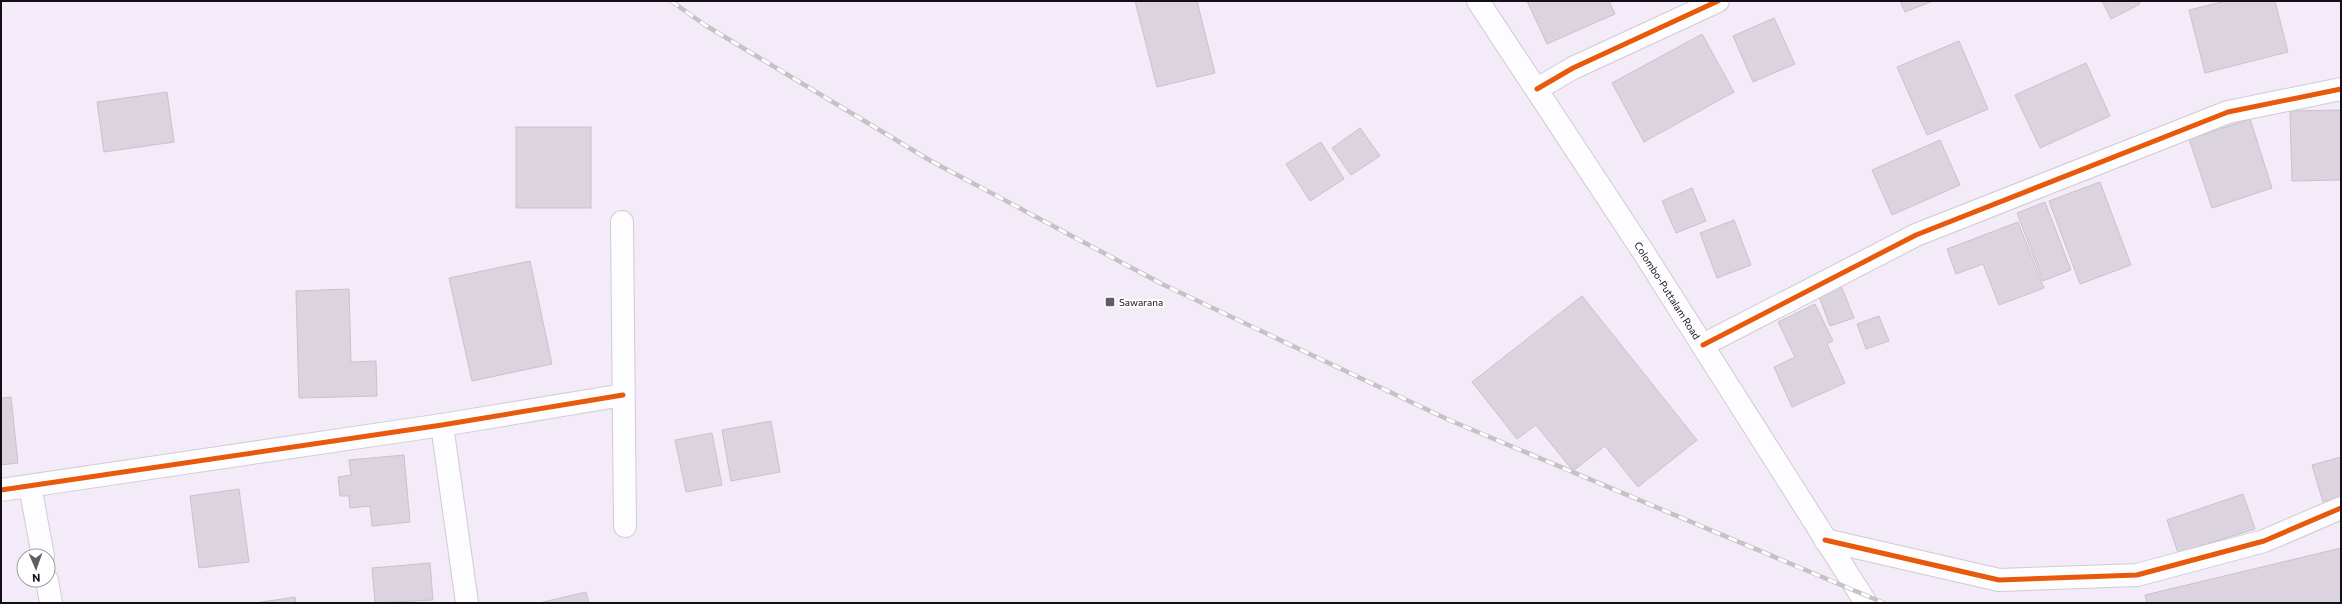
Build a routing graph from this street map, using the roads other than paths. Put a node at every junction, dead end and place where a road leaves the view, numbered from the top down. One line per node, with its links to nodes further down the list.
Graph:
1 (1478, 1): 3 (main road, Colombo-Puttalam Road)
2 (1718, 1): 3 (main road)
3 (1537, 89): 6 (main road, Colombo-Puttalam Road)
4 (2341, 89): 6 (main road)
5 (622, 222): 7 (main road)
6 (1703, 345): 13 (main road, Colombo-Puttalam Road)
7 (623, 395): 8 (main road); 12 (main road)
8 (442, 425): 9 (main road); 17 (main road)
9 (30, 486): 10 (main road); 14 (main road)
10 (1, 490)
11 (2341, 508): 13 (main road)
12 (625, 526)
13 (1825, 540): 18 (main road, Colombo-Puttalam Road)
14 (42, 548)
15 (48, 588): 16 (main road)
16 (51, 603)
17 (467, 603)
18 (1866, 603)

